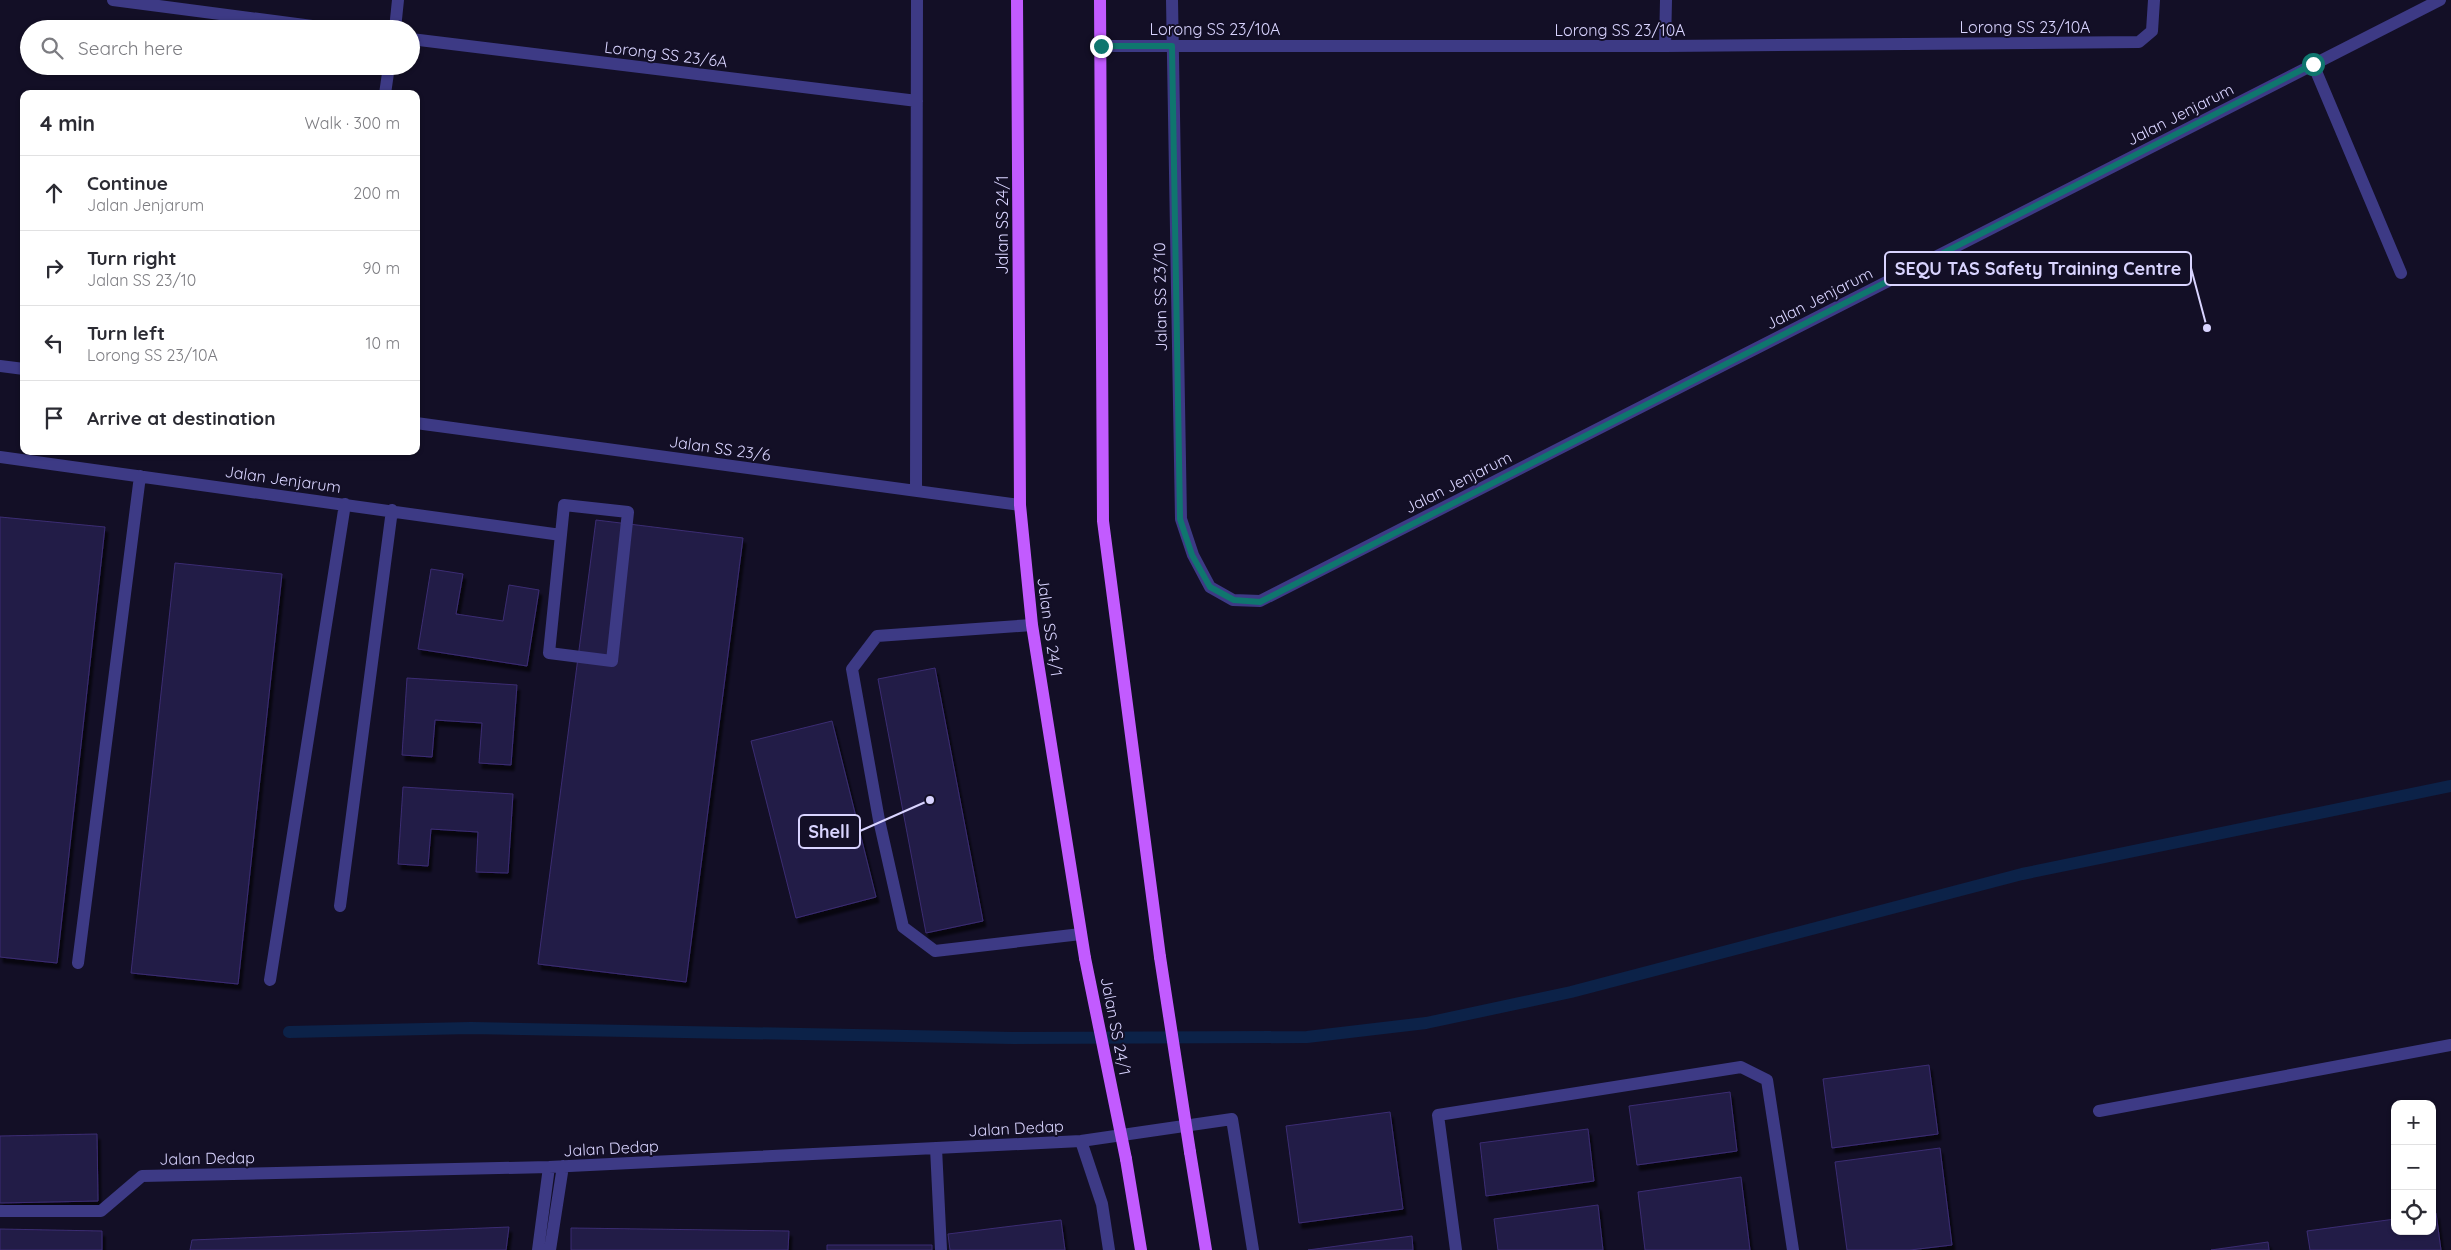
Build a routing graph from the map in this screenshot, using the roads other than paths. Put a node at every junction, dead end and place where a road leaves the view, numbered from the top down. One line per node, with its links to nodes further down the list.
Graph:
1 (113, 0): 10 (street)
2 (398, 0): 11 (street)
3 (917, 0): 19 (street)
4 (1016, 0): 28 (main road, Jalan SS 24/1)
5 (1100, 0): 13 (main road)
6 (1172, 0): 14 (street, Jalan SS 23/10)
7 (1666, 0): 15 (street)
8 (2154, 0): 15 (street, Lorong SS 23/10A)
9 (2440, 0): 16 (street, Jalan Jenjarum)
10 (266, 20)
11 (396, 20)
12 (420, 39): 19 (street, Lorong SS 23/6A)
13 (1101, 46): 14 (street, Lorong SS 23/10A); 49 (main road, bridge)
14 (1172, 46): 15 (street, Lorong SS 23/10A); 31 (street, Jalan SS 23/10)
15 (1665, 46)
16 (2313, 64): 20 (street); 31 (street, Jalan Jenjarum)
17 (387, 75): 18 (street)
18 (385, 90)
19 (917, 101): 26 (street)
20 (2401, 273)
21 (0, 366): 22 (street)
22 (20, 368)
23 (420, 424): 26 (street, Jalan SS 23/6)
24 (0, 456): 25 (street, Jalan Jenjarum)
25 (140, 476): 27 (street, Jalan Jenjarum); 35 (street)
26 (916, 490): 28 (street, Jalan SS 23/6)
27 (345, 504): 29 (street, Jalan Jenjarum); 36 (street)
28 (1020, 505): 32 (main road, Jalan SS 24/1)
29 (392, 510): 30 (street, Jalan Jenjarum); 33 (street)
30 (561, 535): 30 (street)
31 (1210, 587)
32 (1032, 625): 34 (main road, Jalan SS 24/1); 34 (street)
33 (340, 906)
34 (1081, 934): 48 (main road, Jalan SS 24/1, bridge)
35 (78, 963)
36 (270, 980)
37 (2451, 1045): 38 (street)
38 (2099, 1111)
39 (1081, 1141): 40 (street, Jalan Dedap); 47 (street); 50 (street, Jalan Dedap)
40 (936, 1148): 41 (street, Jalan Dedap); 46 (street)
41 (563, 1166): 42 (street, Jalan Dedap); 45 (street)
42 (549, 1167): 43 (street, Jalan Dedap); 44 (street)
43 (0, 1211)
44 (538, 1250)
45 (550, 1250)
46 (941, 1250)
47 (1109, 1250)
48 (1141, 1250)
49 (1206, 1250)
50 (1253, 1250)
51 (1456, 1250): 52 (street)
52 (1793, 1250)

